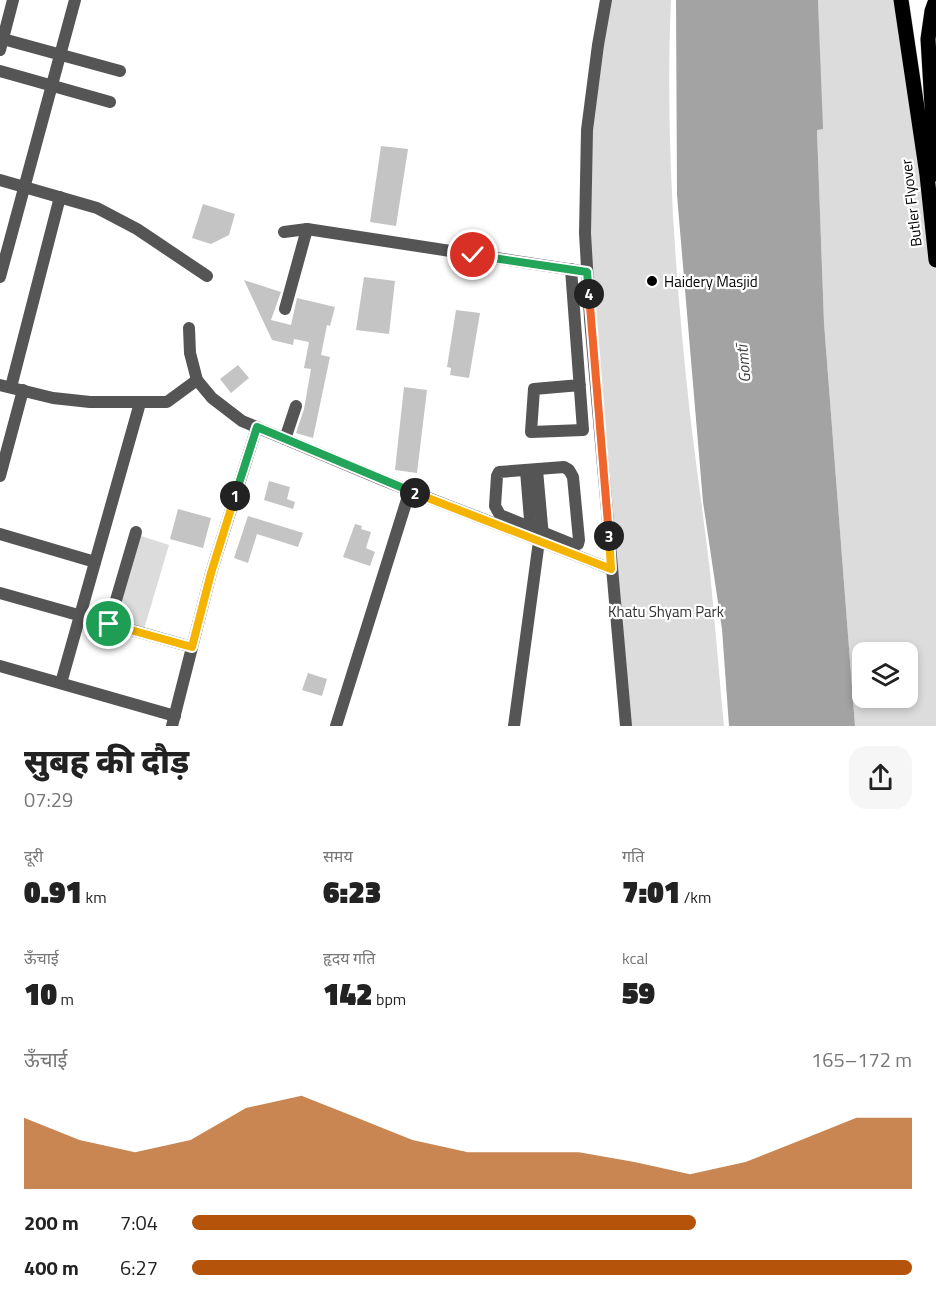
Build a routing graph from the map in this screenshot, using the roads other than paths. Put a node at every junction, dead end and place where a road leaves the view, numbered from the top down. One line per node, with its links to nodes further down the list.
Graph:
1 (13, 0): 6 (street)
2 (75, 0): 7 (street)
3 (606, 0): 20 (street)
4 (901, 0): 12 (main road, Butler Flyover)
5 (936, 0): 12 (main road)
6 (1, 44): 7 (street)
7 (60, 54): 9 (street); 10 (street)
8 (0, 71): 10 (street)
9 (120, 71)
10 (52, 85): 11 (street); 14 (street)
11 (110, 102)
12 (931, 174): 18 (main road, Butler Flyover)
13 (0, 180): 14 (street)
14 (24, 186): 15 (street); 22 (street)
15 (60, 197): 21 (street); 27 (street)
16 (307, 229): 17 (street); 19 (street); 23 (street)
17 (284, 232)
18 (936, 260)
19 (571, 269): 20 (street); 26 (street)
20 (587, 272): 39 (street)
21 (207, 276)
22 (0, 277)
23 (285, 309)
24 (189, 328): 25 (street)
25 (197, 381): 28 (street); 30 (street)
26 (580, 385): 26 (street)
27 (11, 387): 28 (street); 33 (street)
28 (140, 402): 38 (street)
29 (296, 406): 31 (street)
30 (257, 427): 31 (street); 43 (street)
31 (285, 439): 34 (street)
32 (532, 470): 37 (street); 37 (street); 37 (street)
33 (0, 476)
34 (410, 490): 37 (street); 47 (street)
35 (136, 532): 42 (street)
36 (0, 534): 38 (street)
37 (538, 536): 39 (street); 48 (street)
38 (95, 562): 41 (street)
39 (611, 569): 49 (street)
40 (0, 593): 41 (street)
41 (80, 615): 42 (street); 45 (street)
42 (109, 624): 43 (street)
43 (192, 647): 46 (street)
44 (0, 666): 45 (street)
45 (61, 683): 46 (street)
46 (173, 721)
47 (336, 726)
48 (514, 726)
49 (626, 726)

